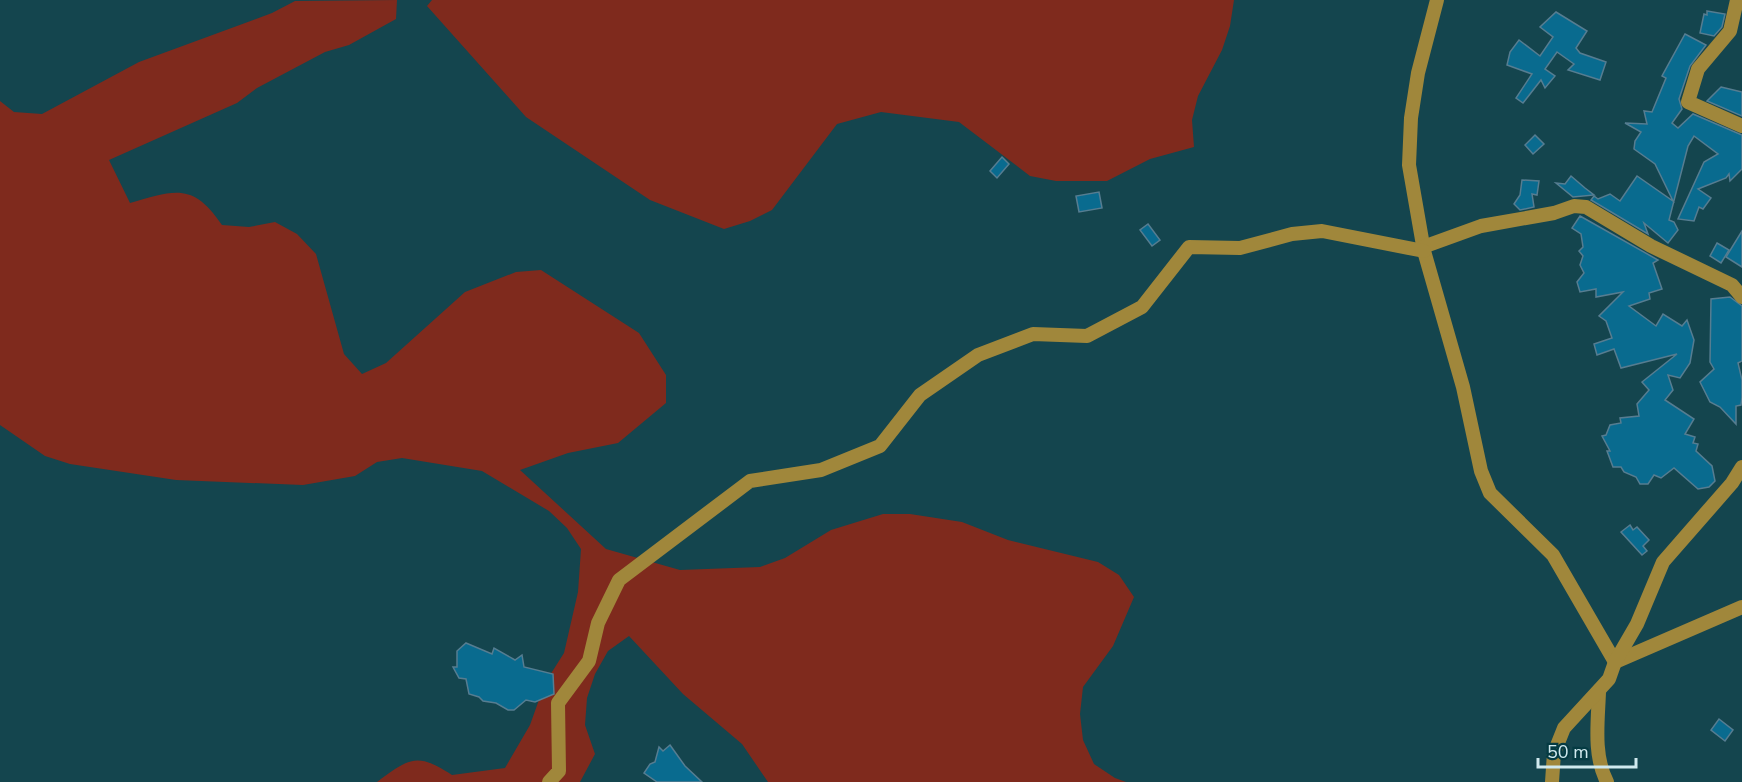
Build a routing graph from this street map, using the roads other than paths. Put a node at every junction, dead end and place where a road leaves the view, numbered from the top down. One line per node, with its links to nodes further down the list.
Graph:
1 (1437, 0): 4 (street)
2 (1737, 0): 3 (street)
3 (1742, 126)
4 (1424, 249): 5 (street); 8 (street); 10 (street)
5 (1742, 297)
6 (1742, 467): 8 (street)
7 (1742, 607): 8 (street)
8 (1615, 662): 9 (street)
9 (1599, 692): 11 (street); 12 (street)
10 (549, 782)
11 (1552, 782)
12 (1607, 782)

